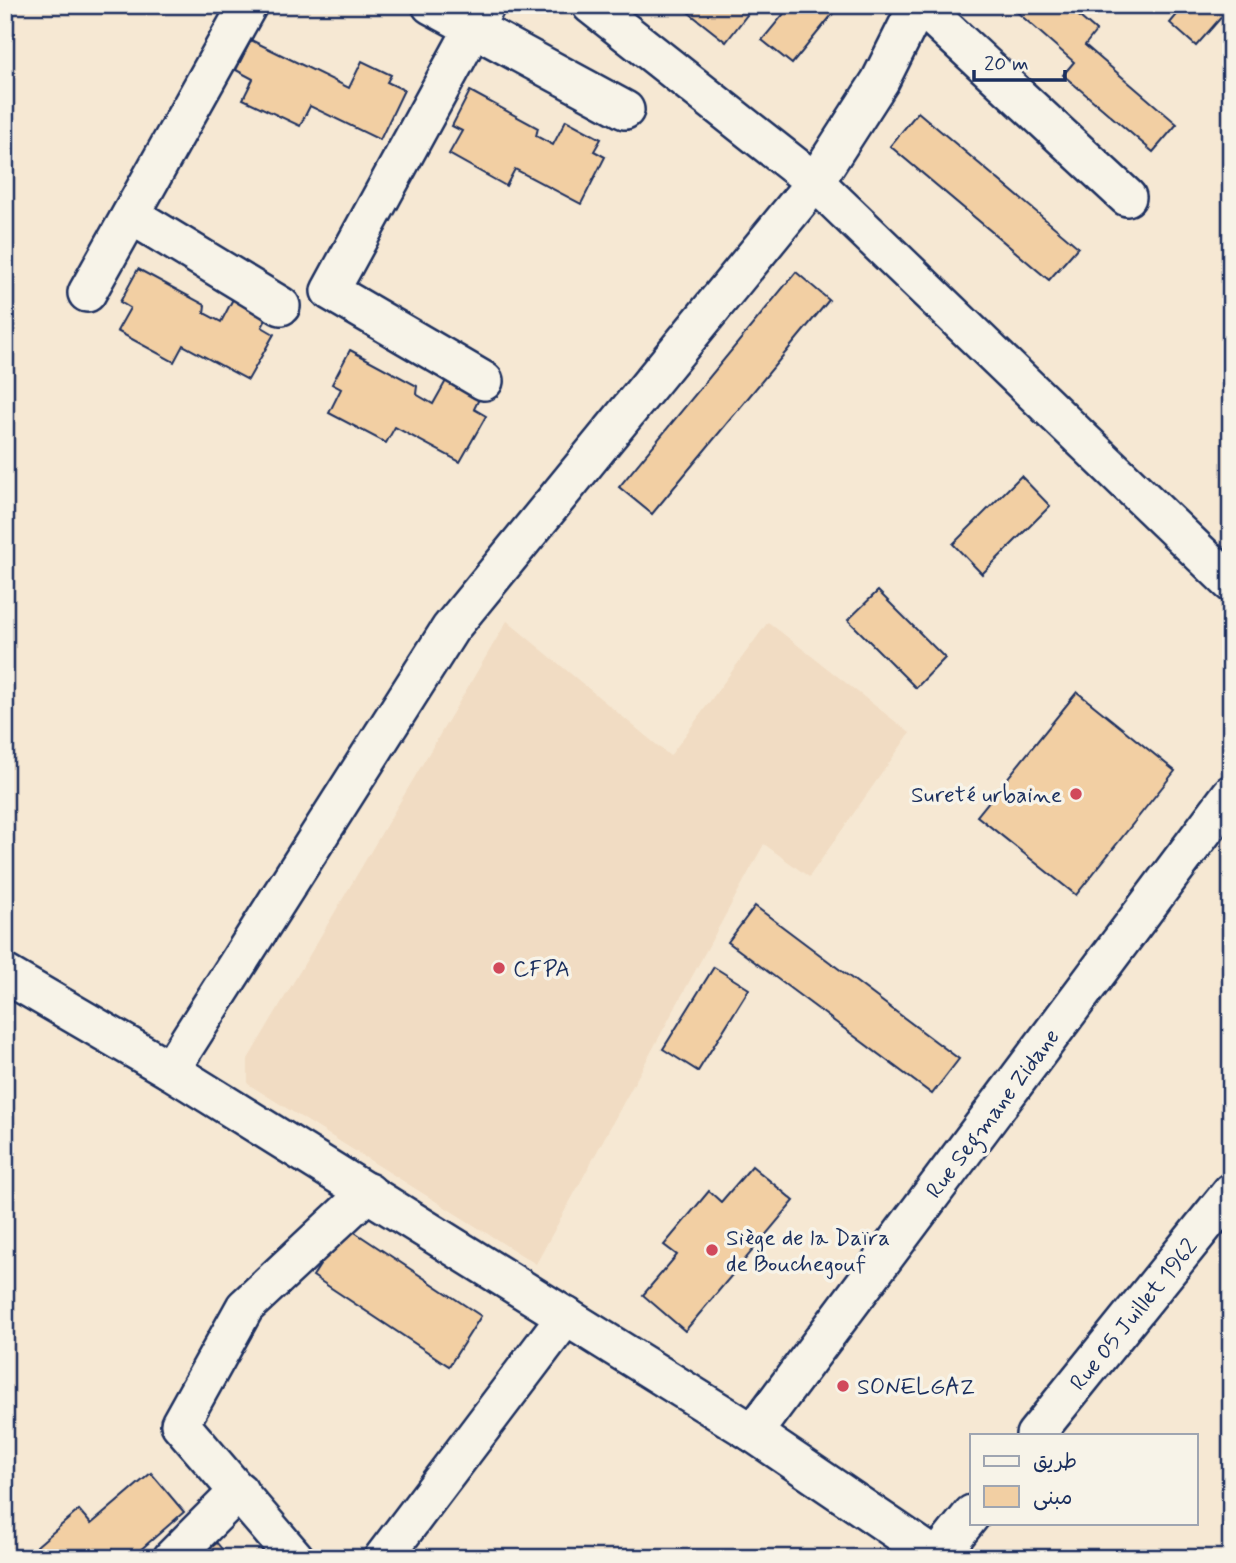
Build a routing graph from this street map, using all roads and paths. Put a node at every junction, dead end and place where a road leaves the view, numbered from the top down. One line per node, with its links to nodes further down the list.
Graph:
1 (248, 5): 9 (street)
2 (431, 5): 5 (street)
3 (591, 5): 7 (street)
4 (919, 5): 7 (street); 8 (street)
5 (480, 18): 6 (street); 12 (street)
6 (625, 110)
7 (815, 183): 13 (street); 16 (street)
8 (1127, 197)
9 (131, 215): 10 (street); 11 (street)
10 (87, 293)
11 (281, 306)
12 (484, 381)
13 (1231, 583)
14 (1231, 794): 20 (street, Rue Segmane Zidane)
15 (5, 974): 16 (street)
16 (170, 1070): 17 (street)
17 (368, 1192): 19 (street); 22 (street)
18 (1231, 1192): 21 (street, Rue 05 Juillet 1962)
19 (566, 1316): 20 (street); 26 (street)
20 (753, 1433): 27 (street)
21 (1036, 1434)
22 (239, 1491): 24 (street); 25 (street)
23 (970, 1517): 27 (street)
24 (172, 1558)
25 (295, 1558)
26 (383, 1558)
27 (937, 1558)

